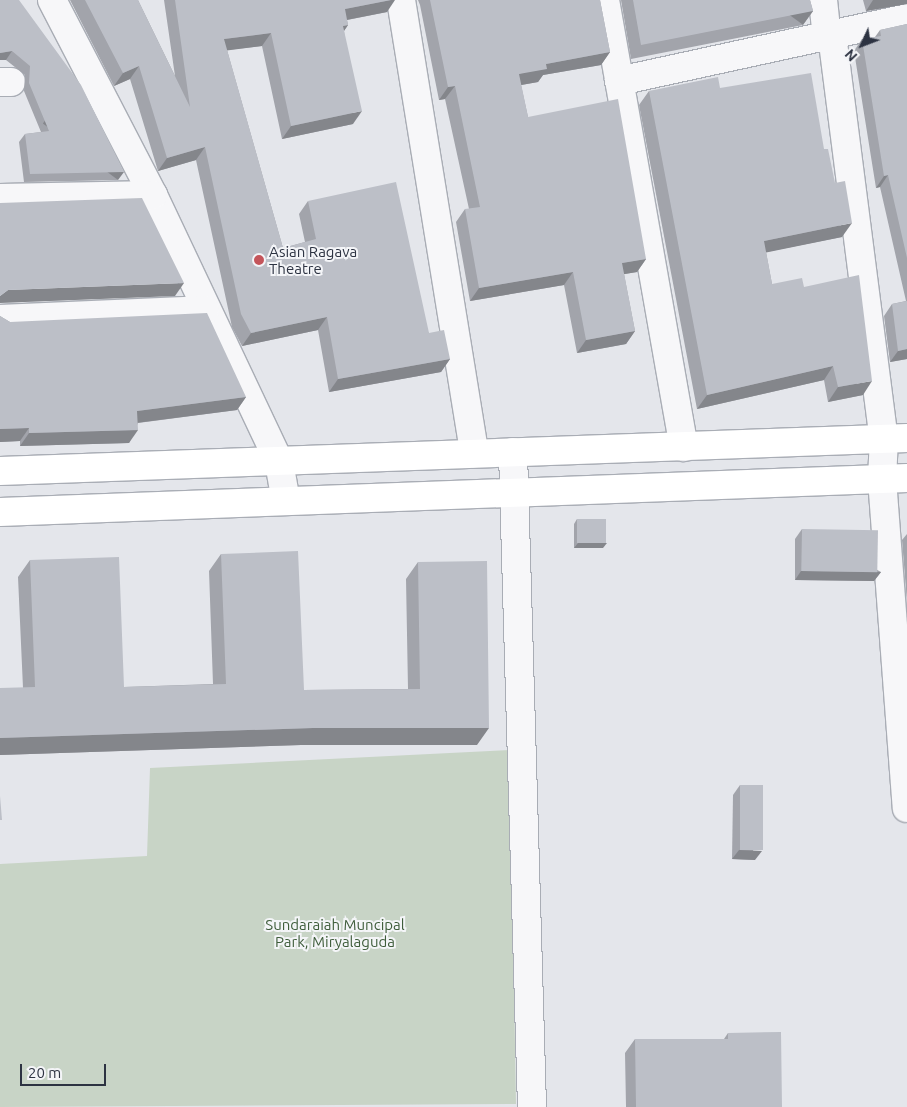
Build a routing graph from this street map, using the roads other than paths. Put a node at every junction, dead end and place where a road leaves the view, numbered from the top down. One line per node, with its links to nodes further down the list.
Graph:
1 (52, 0): 8 (street)
2 (401, 0): 15 (street)
3 (605, 0): 7 (street)
4 (823, 0): 6 (street)
5 (907, 18): 6 (street)
6 (827, 36): 7 (street); 12 (street)
7 (619, 82): 13 (street)
8 (153, 195): 9 (street); 10 (street)
9 (0, 198)
10 (205, 310): 11 (street); 16 (street)
11 (0, 319)
12 (896, 438): 13 (main road); 18 (street)
13 (684, 447): 14 (main road)
14 (513, 452): 15 (main road); 19 (street)
15 (474, 453): 16 (main road)
16 (279, 462): 17 (main road); 20 (street)
17 (0, 471)
18 (895, 478): 19 (main road); 22 (street)
19 (513, 493): 20 (main road); 23 (street)
20 (286, 500): 21 (main road)
21 (0, 512)
22 (907, 808)
23 (532, 1107)

